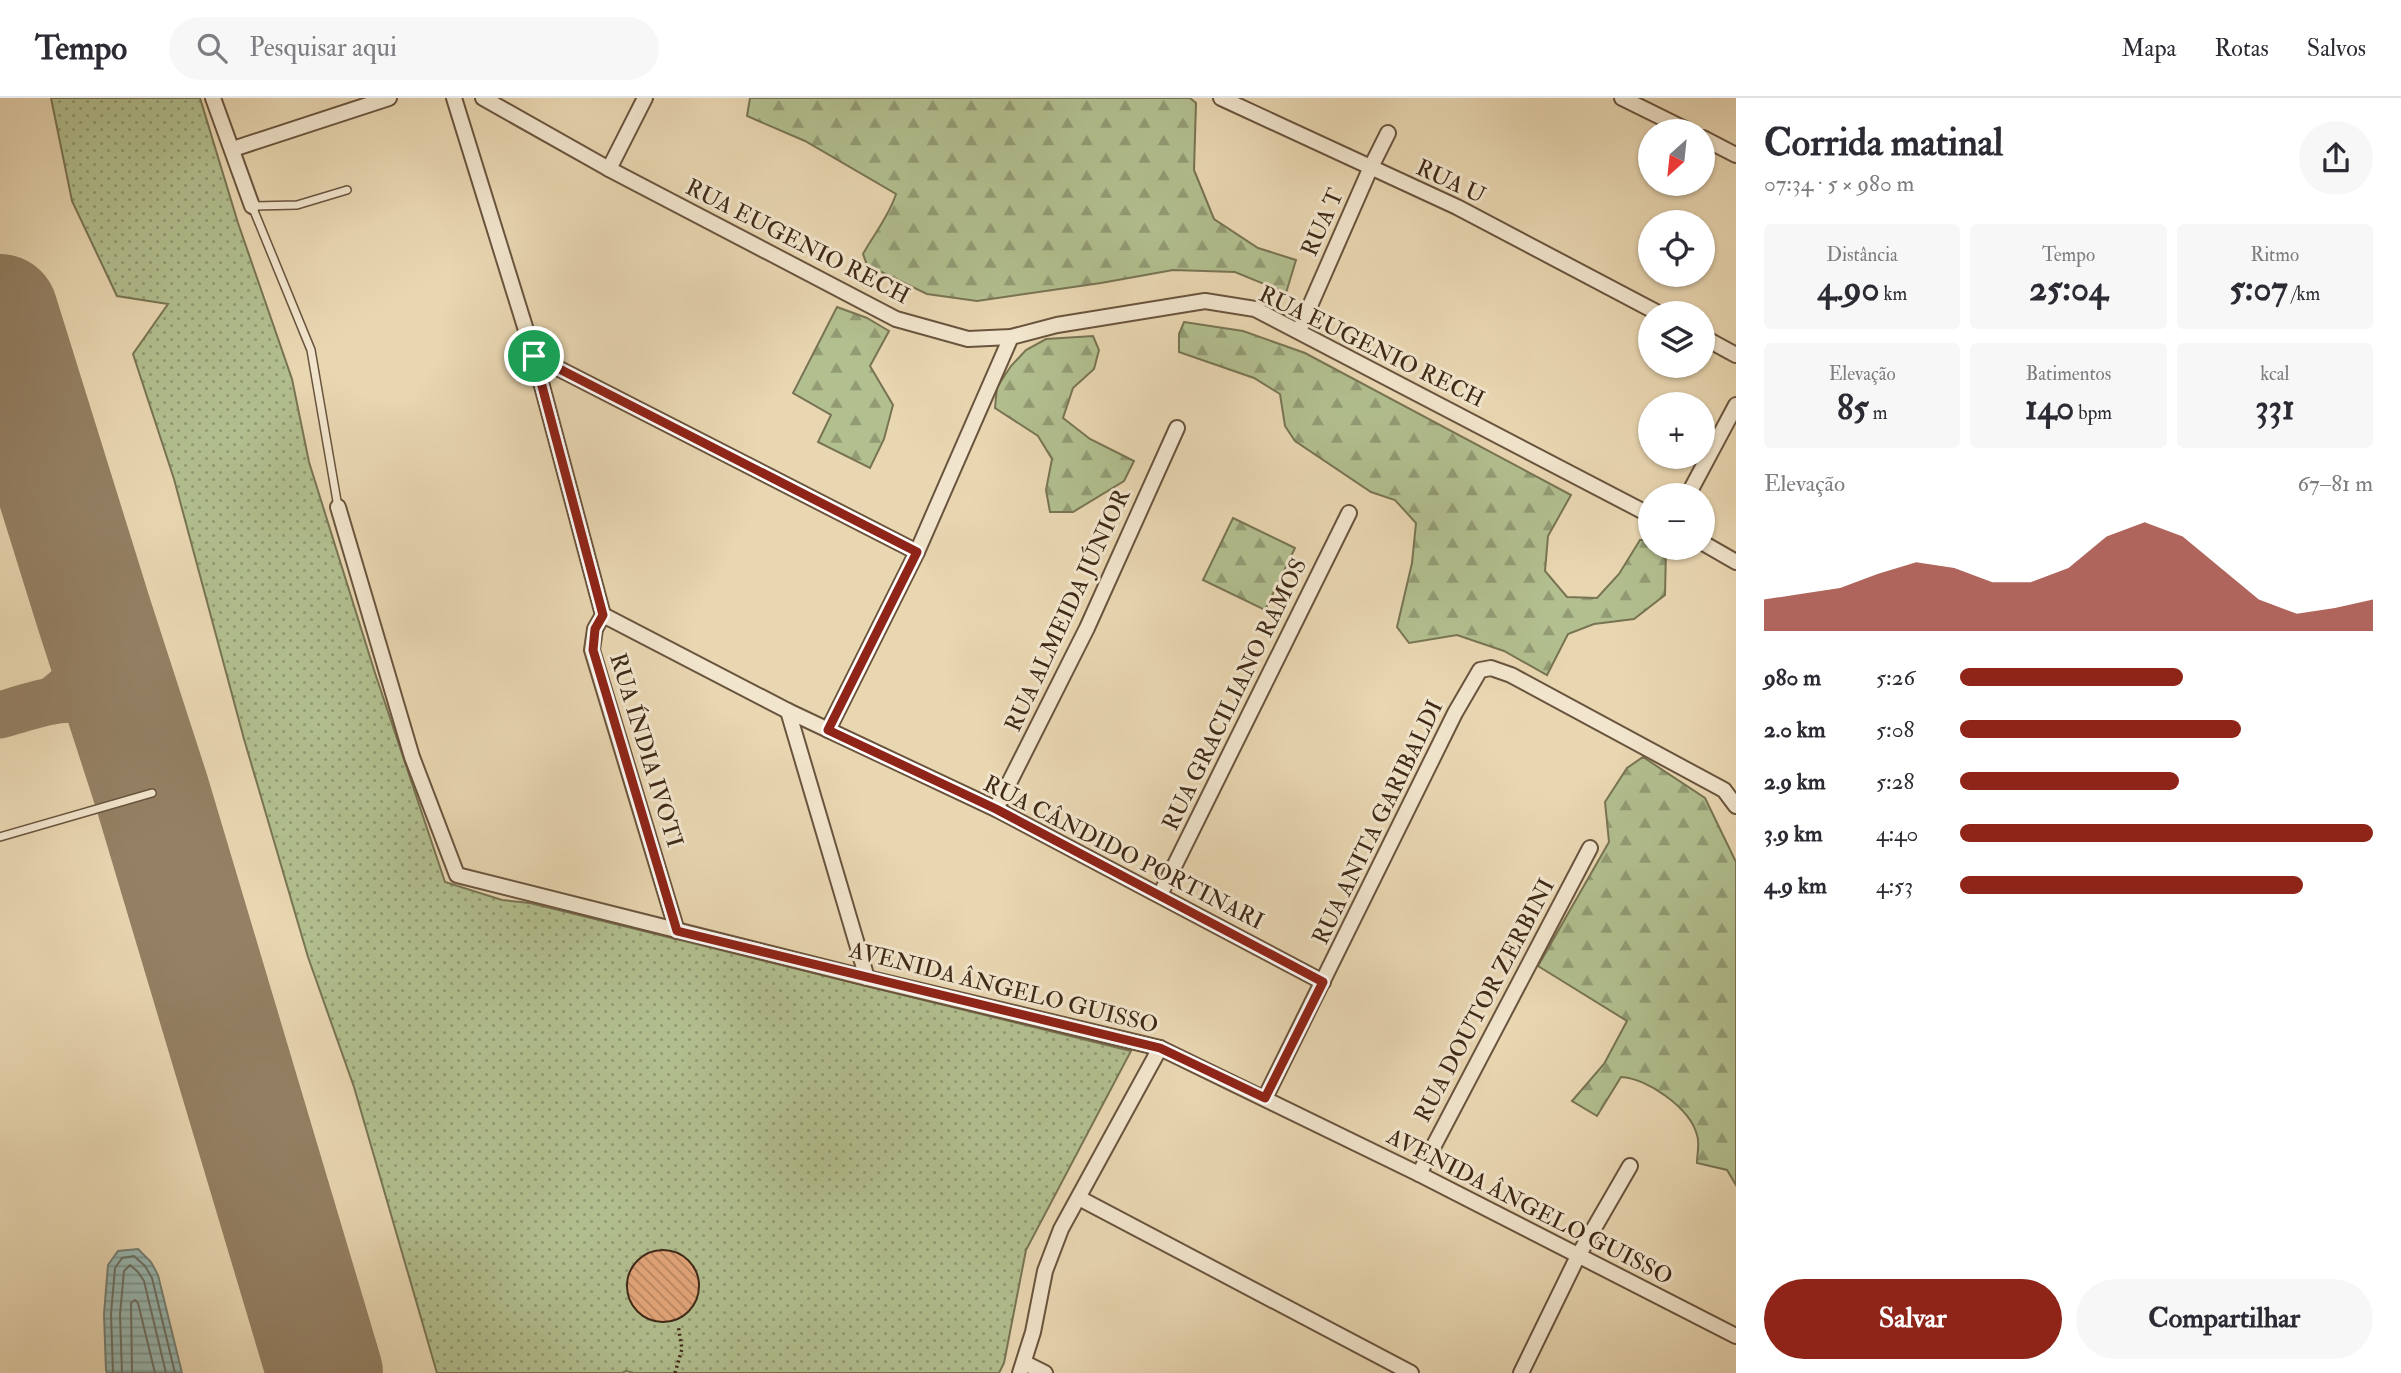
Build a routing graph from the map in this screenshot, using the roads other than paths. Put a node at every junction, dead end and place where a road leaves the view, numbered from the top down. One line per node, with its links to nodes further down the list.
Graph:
1 (213, 98): 11 (street)
2 (389, 98): 11 (street)
3 (454, 98): 22 (street)
4 (483, 98): 13 (street, RUA EUGENIO RECH)
5 (645, 98): 13 (street)
6 (1221, 98): 14 (street, RUA U)
7 (1622, 98): 8 (street)
8 (1665, 119)
9 (1388, 133): 14 (street, RUA T)
10 (1715, 144): 12 (street)
11 (233, 149): 16 (street)
12 (1736, 155)
13 (609, 169): 19 (street, RUA EUGENIO RECH)
14 (1370, 169): 17 (street, RUA U); 18 (street, RUA T)
15 (347, 190): 16 (lane)
16 (252, 205): 26 (lane)
17 (1638, 302)
18 (1299, 331): 19 (street, RUA EUGENIO RECH); 27 (street, RUA EUGENIO RECH)
19 (1011, 337): 30 (street)
20 (1715, 344): 21 (street)
21 (1736, 355)
22 (534, 356): 30 (street); 32 (street)
23 (1736, 405): 25 (street)
24 (1177, 428): 37 (street, RUA ALMEIDA JÚNIOR)
25 (1694, 483)
26 (338, 507): 41 (street, AVENIDA ÂNGELO GUISSO)
27 (1638, 509)
28 (1349, 513): 40 (street, RUA GRACILIANO RAMOS)
29 (1715, 550): 31 (street)
30 (917, 552): 34 (street)
31 (1736, 562)
32 (603, 615): 33 (street, RUA CÂNDIDO PORTINARI); 41 (street, RUA ÍNDIA IVOTI)
33 (788, 711): 34 (street, RUA CÂNDIDO PORTINARI); 42 (street)
34 (828, 730): 37 (street, RUA CÂNDIDO PORTINARI)
35 (152, 793): 38 (lane)
36 (1736, 806): 43 (street, RUA ANITA GARIBALDI)
37 (996, 809): 40 (street, RUA CÂNDIDO PORTINARI)
38 (0, 837)
39 (1590, 848): 47 (street, RUA DOUTOR ZERBINI)
40 (1160, 895): 43 (street, RUA CÂNDIDO PORTINARI)
41 (677, 931): 42 (street, AVENIDA ÂNGELO GUISSO)
42 (867, 978): 44 (street, AVENIDA ÂNGELO GUISSO)
43 (1323, 982): 45 (street, RUA ANITA GARIBALDI)
44 (1160, 1048): 45 (street, AVENIDA ÂNGELO GUISSO); 48 (street)
45 (1265, 1098): 47 (street, AVENIDA ÂNGELO GUISSO)
46 (1630, 1166): 49 (street)
47 (1419, 1174): 49 (street, AVENIDA ÂNGELO GUISSO)
48 (1079, 1198): 51 (street); 53 (street)
49 (1578, 1256): 50 (street, AVENIDA ÂNGELO GUISSO); 54 (street)
50 (1736, 1336)
51 (1022, 1368): 52 (street)
52 (1045, 1373)
53 (1411, 1373)
54 (1521, 1373)

